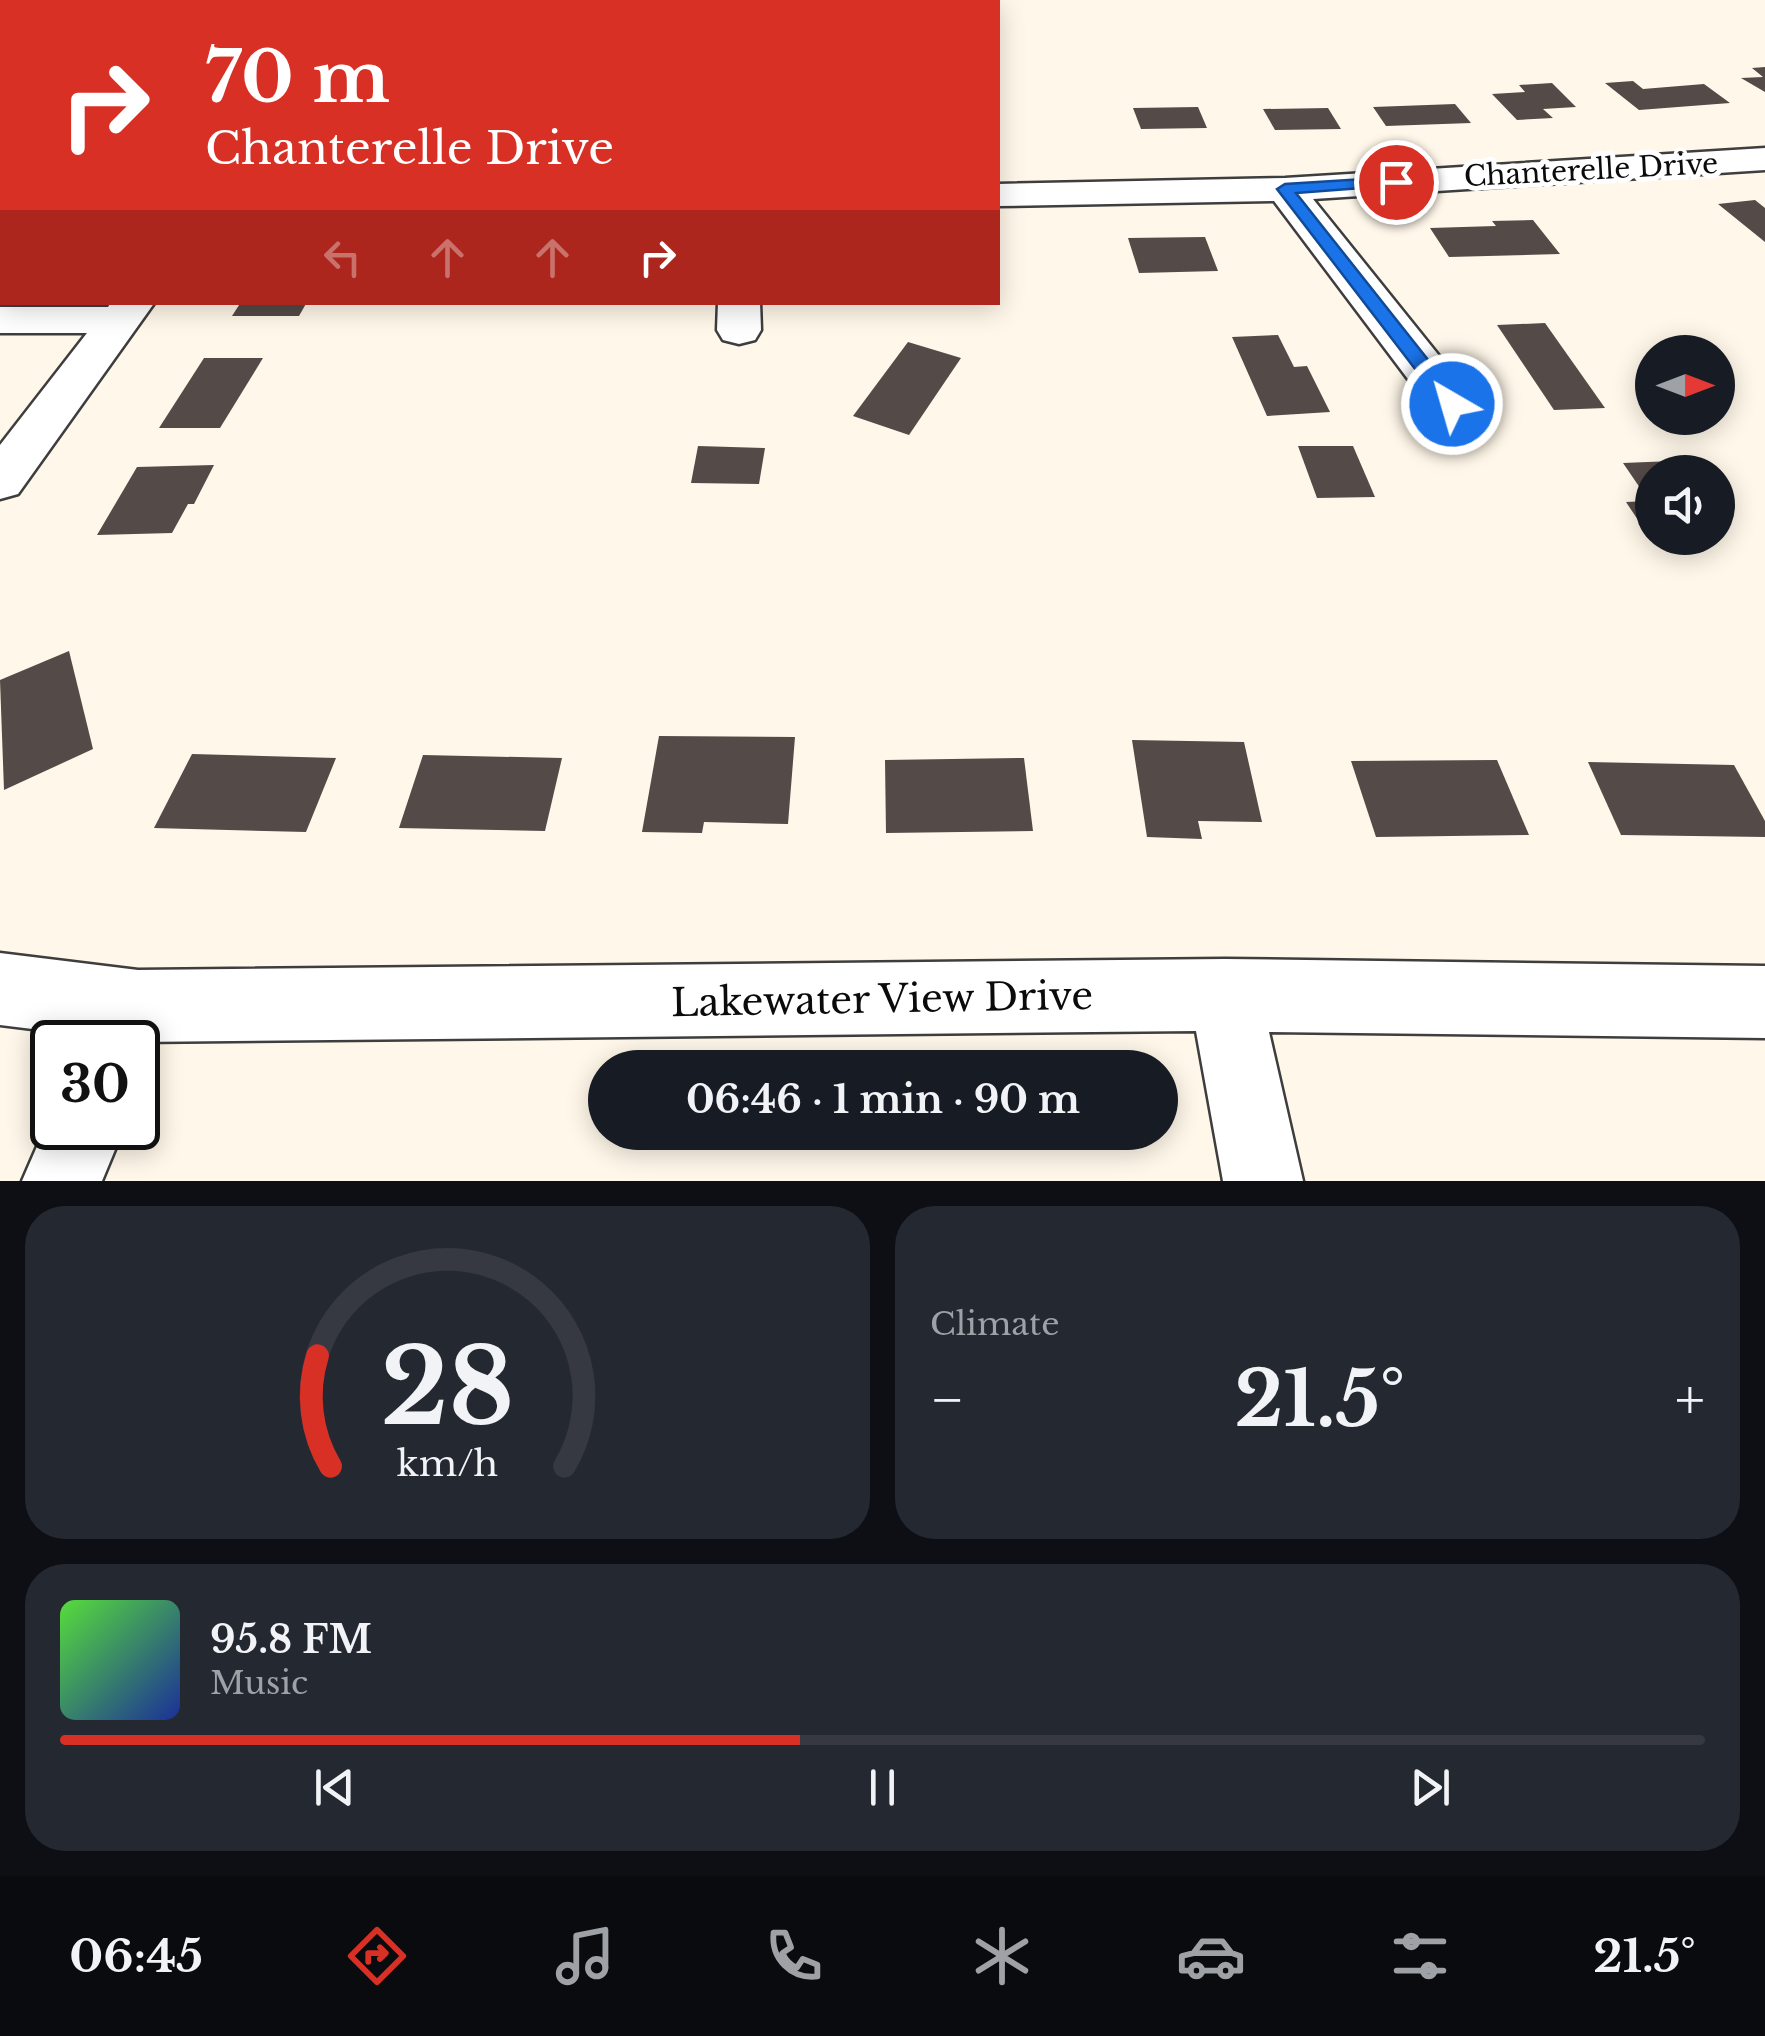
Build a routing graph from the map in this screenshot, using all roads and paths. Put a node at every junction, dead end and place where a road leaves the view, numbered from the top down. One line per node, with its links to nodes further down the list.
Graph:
1 (1765, 159): 2 (street, Chanterelle Drive)
2 (1285, 189): 3 (street, Chanterelle Drive); 6 (street)
3 (1000, 195)
4 (128, 311): 5 (street); 7 (street)
5 (0, 320)
6 (1452, 404)
7 (0, 481)
8 (0, 989): 11 (street, Lakewater View Drive)
9 (1226, 996): 10 (street, Lakewater View Drive); 12 (street, Lakewater View Drive); 15 (street)
10 (1765, 1002)
11 (115, 1020)
12 (160, 1023)
13 (75, 1150): 14 (street)
14 (62, 1181)
15 (1263, 1181)

